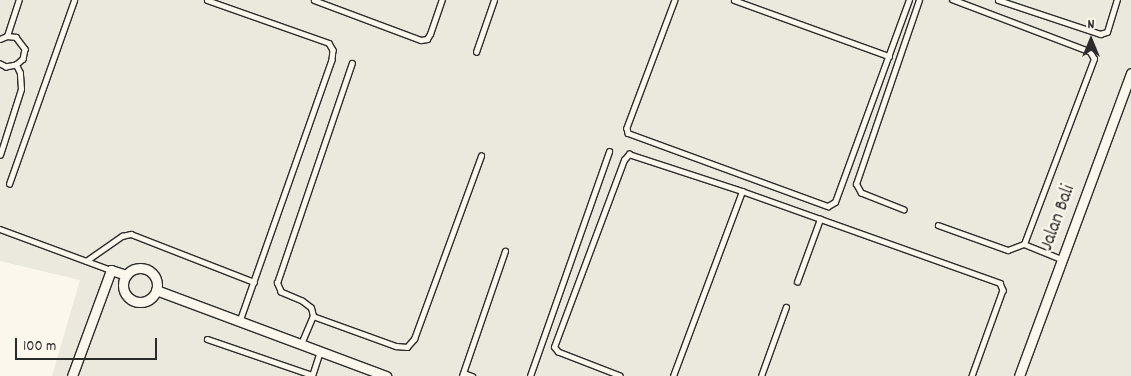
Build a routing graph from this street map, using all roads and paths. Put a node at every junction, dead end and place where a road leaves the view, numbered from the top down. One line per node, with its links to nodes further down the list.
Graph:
1 (19, 0): 15 (lane)
2 (74, 0): 26 (lane)
3 (207, 0): 38 (lane)
4 (314, 0): 14 (lane)
5 (442, 0): 14 (lane)
6 (494, 0): 17 (lane)
7 (674, 0): 18 (lane)
8 (734, 0): 18 (lane)
9 (909, 0): 18 (lane)
10 (919, 0): 28 (lane)
11 (953, 0): 32 (lane)
12 (998, 0): 13 (lane)
13 (1118, 0)
14 (323, 2)
15 (7, 36): 16 (lane); 20 (lane)
16 (0, 39)
17 (476, 52)
18 (889, 56)
19 (352, 62): 42 (lane)
20 (16, 65): 21 (lane); 24 (lane)
21 (0, 66)
22 (1131, 73): 34 (street, Jalan Bali)
23 (609, 152): 52 (lane)
24 (0, 155)
25 (481, 156): 42 (lane)
26 (9, 184)
27 (742, 191): 29 (lane); 53 (lane); 54 (lane)
28 (904, 210)
29 (820, 219): 39 (lane); 56 (lane)
30 (938, 225): 32 (lane)
31 (0, 229): 35 (lane)
32 (1024, 244): 34 (lane)
33 (505, 251): 47 (lane)
34 (1058, 258): 57 (street, Jalan Bali)
35 (86, 261): 36 (lane); 38 (lane)
36 (111, 270): 37 (street); 48 (street)
37 (126, 275): 40 (street); 40 (street)
38 (254, 282): 43 (lane)
39 (797, 282)
40 (156, 290): 43 (street)
41 (786, 307): 55 (lane)
42 (313, 316): 45 (lane)
43 (240, 321): 45 (street)
44 (206, 339): 49 (lane)
45 (301, 344): 46 (street)
46 (320, 351): 49 (lane); 50 (street)
47 (463, 375): 51 (lane)
48 (72, 376)
49 (312, 376)
50 (386, 376)
51 (472, 376)
52 (530, 376)
53 (620, 376)
54 (673, 376)
55 (761, 376)
56 (972, 376)
57 (1019, 376)

